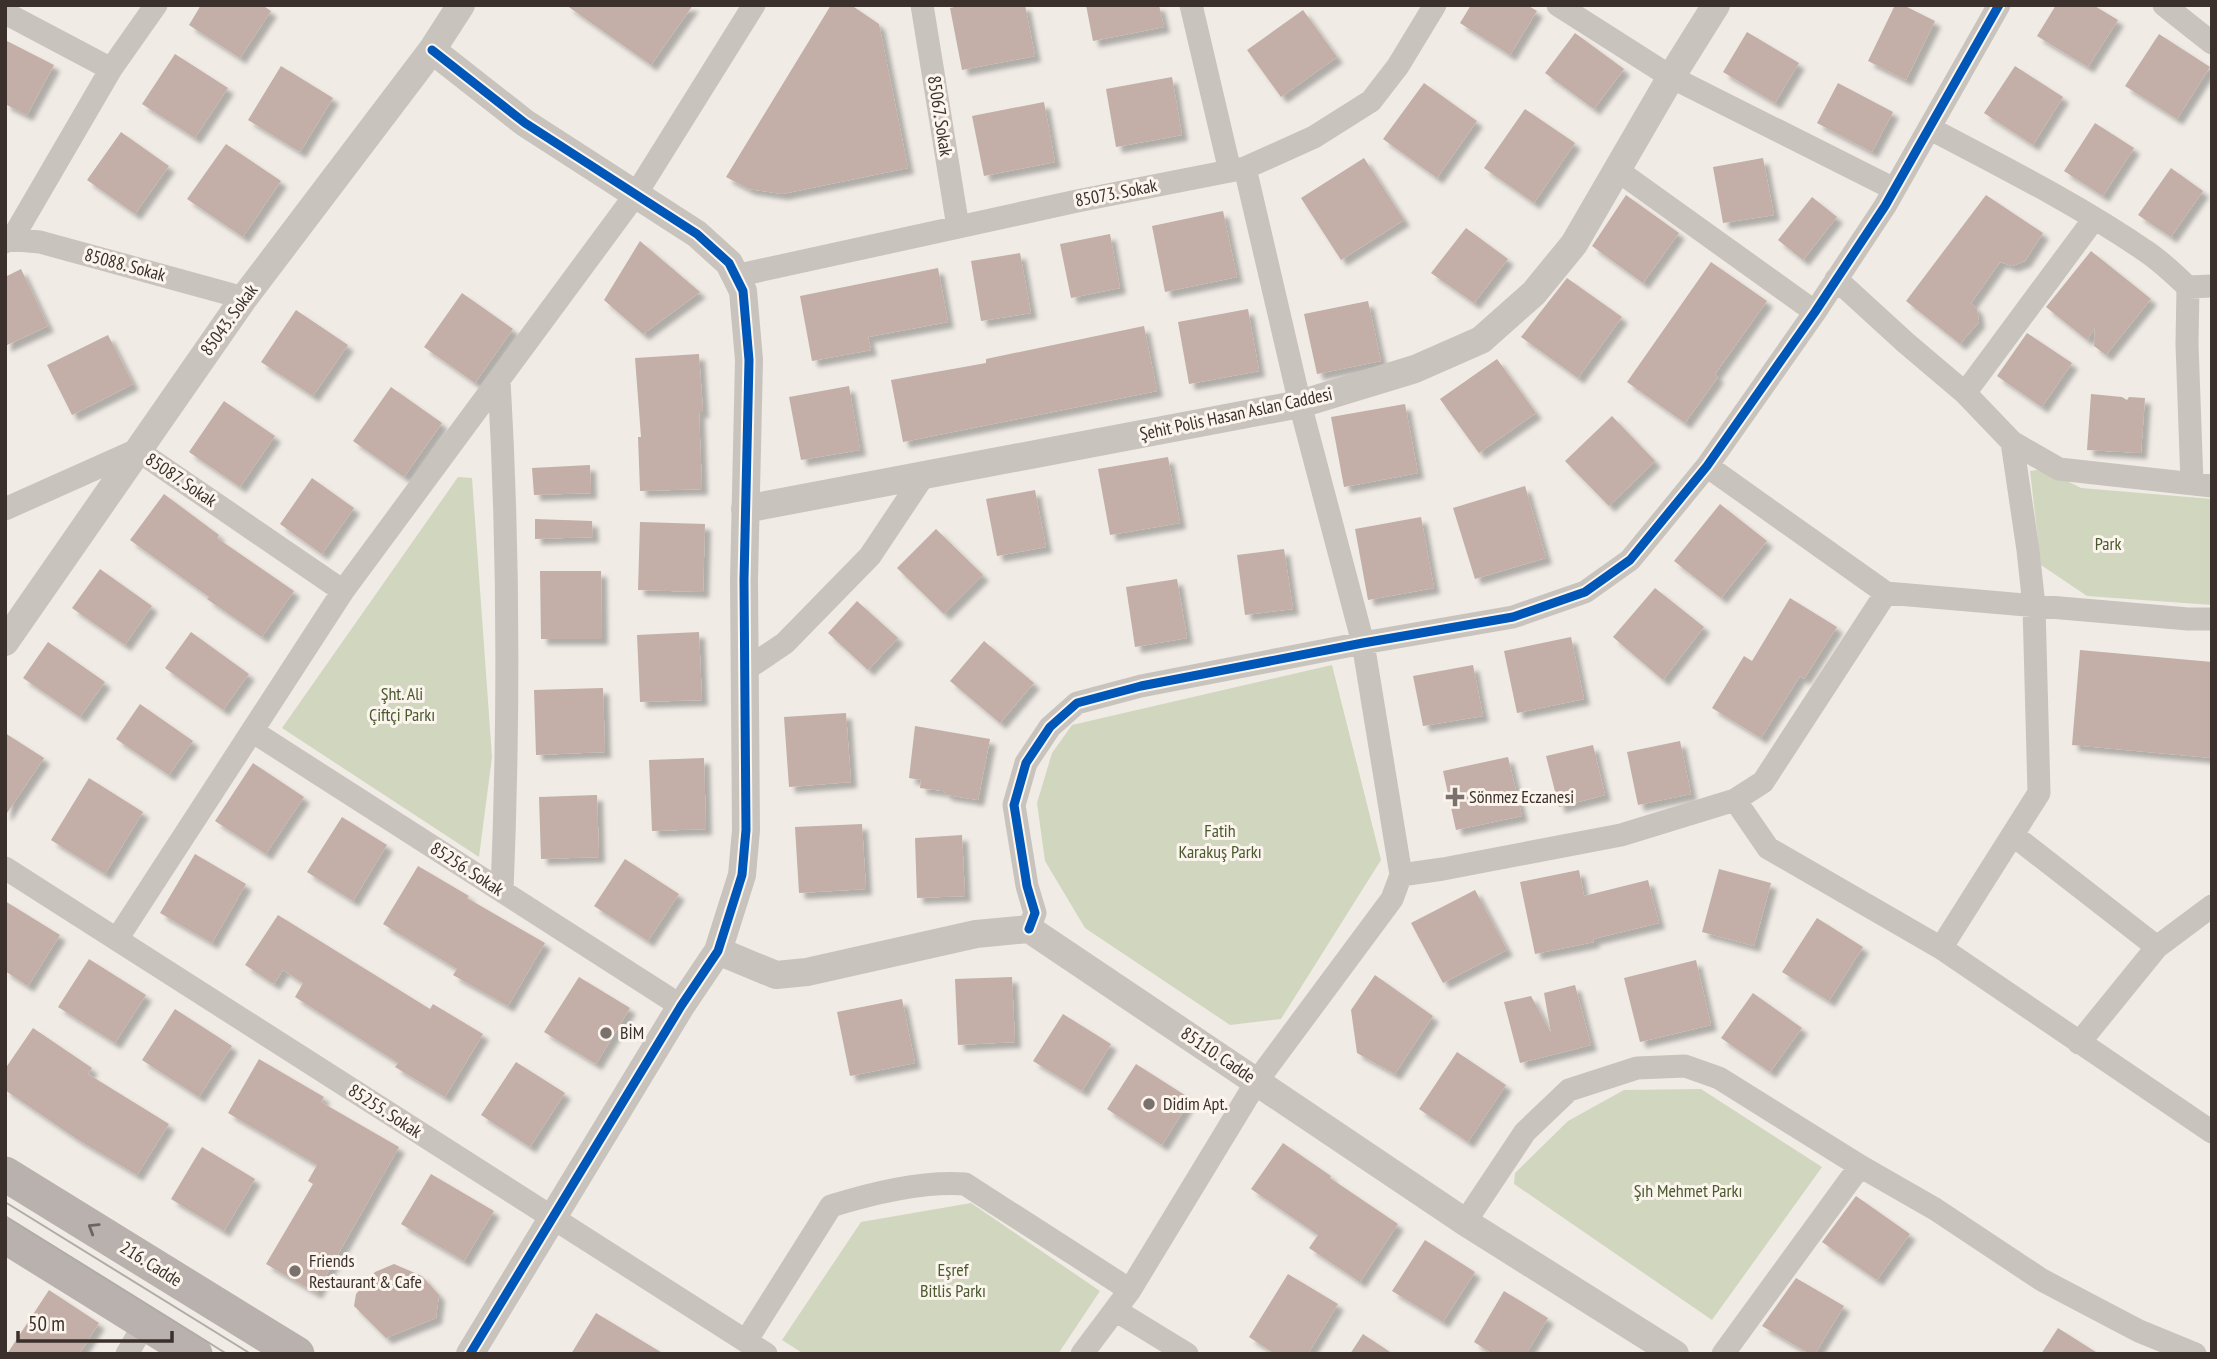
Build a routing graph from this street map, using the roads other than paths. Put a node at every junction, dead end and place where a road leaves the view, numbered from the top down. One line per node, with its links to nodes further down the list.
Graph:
1 (156, 5): 14 (street)
2 (461, 5): 13 (street, 85043. Sokak)
3 (754, 5): 20 (street)
4 (922, 5): 22 (street, 85067. Sokak)
5 (1191, 5): 17 (street)
6 (1435, 5): 17 (street, 85073. Sokak)
7 (1558, 5): 15 (street)
8 (1716, 5): 15 (street, Şehit Polis Hasan Aslan Caddesi)
9 (1999, 5): 16 (street)
10 (2164, 5): 12 (street)
11 (5, 13): 14 (street)
12 (2212, 43)
13 (432, 50): 20 (street); 28 (street, 85043. Sokak)
14 (111, 69): 23 (street)
15 (1671, 77): 18 (street, Şehit Polis Hasan Aslan Caddesi); 19 (street)
16 (1929, 128): 19 (street); 21 (street)
17 (1237, 170): 22 (street, 85073. Sokak); 32 (street)
18 (1617, 170): 29 (street); 32 (street, Şehit Polis Hasan Aslan Caddesi)
19 (1894, 189): 25 (street)
20 (636, 194): 24 (street); 30 (street)
21 (2094, 219): 27 (street); 31 (street)
22 (958, 227): 24 (street, 85073. Sokak)
23 (7, 240): 28 (street, 85088. Sokak)
24 (735, 276): 39 (street)
25 (1836, 279): 29 (street); 31 (street)
26 (2212, 286): 27 (street)
27 (2188, 287): 37 (street)
28 (244, 298): 34 (street, 85043. Sokak)
29 (1815, 312): 35 (street)
30 (499, 380): 40 (street); 52 (street)
31 (1965, 393): 33 (street)
32 (1300, 404): 36 (street, Şehit Polis Hasan Aslan Caddesi); 45 (street)
33 (2012, 442): 37 (street); 42 (street)
34 (137, 450): 38 (street, 85087. Sokak); 40 (street, 85087. Sokak); 44 (street, 85043. Sokak)
35 (1707, 466): 41 (street); 45 (street)
36 (924, 475): 39 (street, Şehit Polis Hasan Aslan Caddesi); 46 (street)
37 (2202, 485)
38 (5, 509)
39 (745, 509): 46 (street)
40 (343, 592): 47 (street)
41 (1886, 593): 42 (street); 48 (street)
42 (2034, 606): 43 (street); 49 (street)
43 (2212, 619)
44 (5, 642)
45 (1363, 643): 51 (street); 54 (street)
46 (745, 670): 58 (street)
47 (252, 731): 52 (street, 85256. Sokak); 55 (street)
48 (1735, 800): 51 (street); 57 (street)
49 (2012, 835): 56 (street); 57 (street)
50 (5, 868): 55 (street, 85255. Sokak)
51 (1401, 874): 61 (street)
52 (502, 891): 59 (street, 85256. Sokak)
53 (2212, 906): 56 (street)
54 (1029, 929): 58 (street); 61 (street, 85110. Cadde)
55 (117, 939): 65 (street, 85255. Sokak)
56 (2157, 947): 60 (street)
57 (1941, 948): 60 (street)
58 (718, 951): 59 (street)
59 (681, 1006): 65 (street)
60 (2079, 1043): 62 (street)
61 (1257, 1081): 66 (street, 85110. Cadde); 68 (street)
62 (2212, 1132)
63 (1860, 1166): 66 (street); 80 (street); 81 (street)
64 (5, 1174): 75 (main road, 216. Cadde, one-way to 64)
65 (552, 1219): 71 (street, 85255. Sokak); 76 (street)
66 (1465, 1222): 72 (street, 85110. Cadde)
67 (5, 1236): 70 (main road)
68 (1130, 1290): 69 (street); 71 (street)
69 (1115, 1310): 78 (street); 79 (street)
70 (145, 1323): 73 (street); 74 (main road)
71 (746, 1341): 77 (street, 85255. Sokak)
72 (1656, 1349)
73 (127, 1354)
74 (195, 1354)
75 (296, 1354)
76 (470, 1354)
77 (766, 1354)
78 (1082, 1354)
79 (1187, 1354)
80 (1723, 1354)
81 (2195, 1354)

